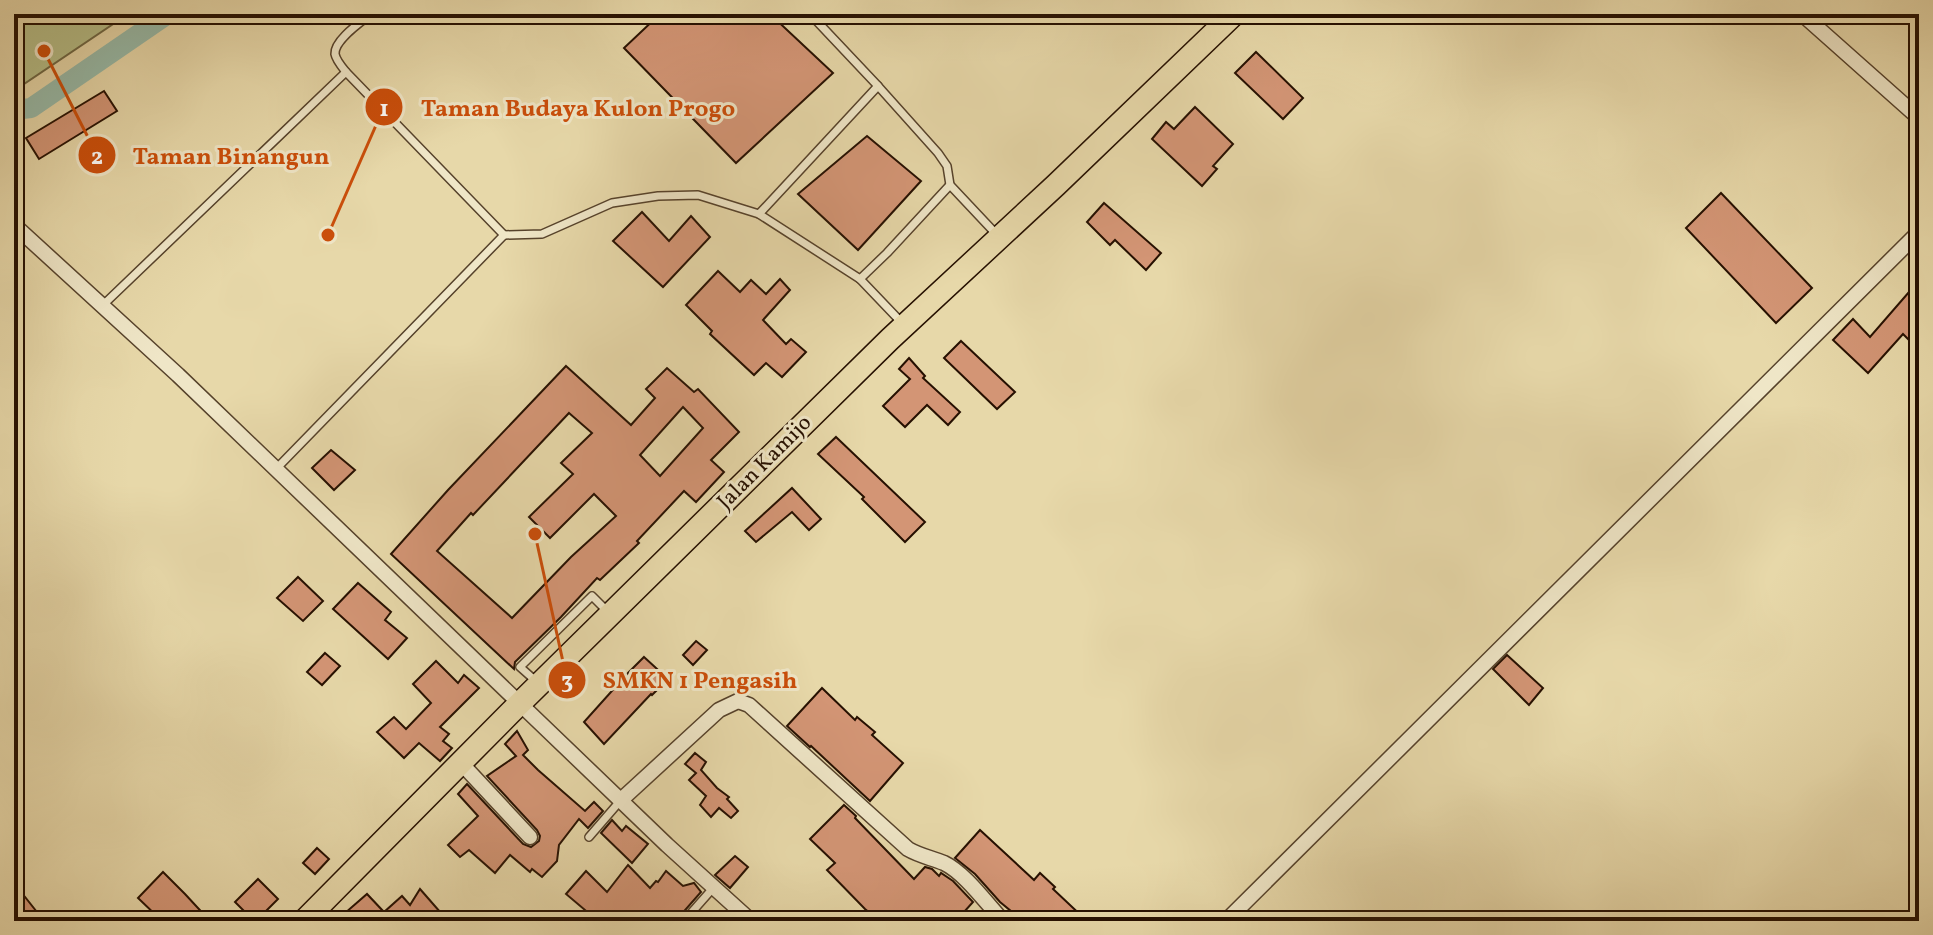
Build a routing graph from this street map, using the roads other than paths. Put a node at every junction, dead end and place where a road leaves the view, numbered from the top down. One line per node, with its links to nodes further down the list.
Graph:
1 (371, 14): 5 (lane)
2 (810, 14): 6 (lane)
3 (1234, 14): 13 (main road, Jalan Kamijo)
4 (1802, 14): 7 (street)
5 (346, 72): 12 (lane); 15 (lane)
6 (878, 86): 8 (lane); 9 (lane)
7 (1919, 118)
8 (950, 185): 13 (lane); 14 (lane)
9 (759, 214): 12 (lane); 14 (lane)
10 (14, 225): 15 (street)
11 (1919, 232): 28 (street)
12 (504, 235): 17 (lane)
13 (999, 238): 16 (main road, Jalan Kamijo)
14 (860, 279): 16 (lane)
15 (102, 306): 17 (street)
16 (905, 325): 18 (main road, Jalan Kamijo)
17 (276, 469): 18 (street)
18 (520, 703): 19 (main road, Jalan Kamijo); 20 (street)
19 (461, 763): 21 (street); 24 (main road, Jalan Kamijo)
20 (621, 800): 22 (lane); 23 (street); 27 (street)
21 (530, 837)
22 (589, 837)
23 (714, 887): 25 (lane); 26 (street)
24 (304, 921)
25 (684, 921)
26 (751, 921)
27 (1003, 921)
28 (1226, 921)

